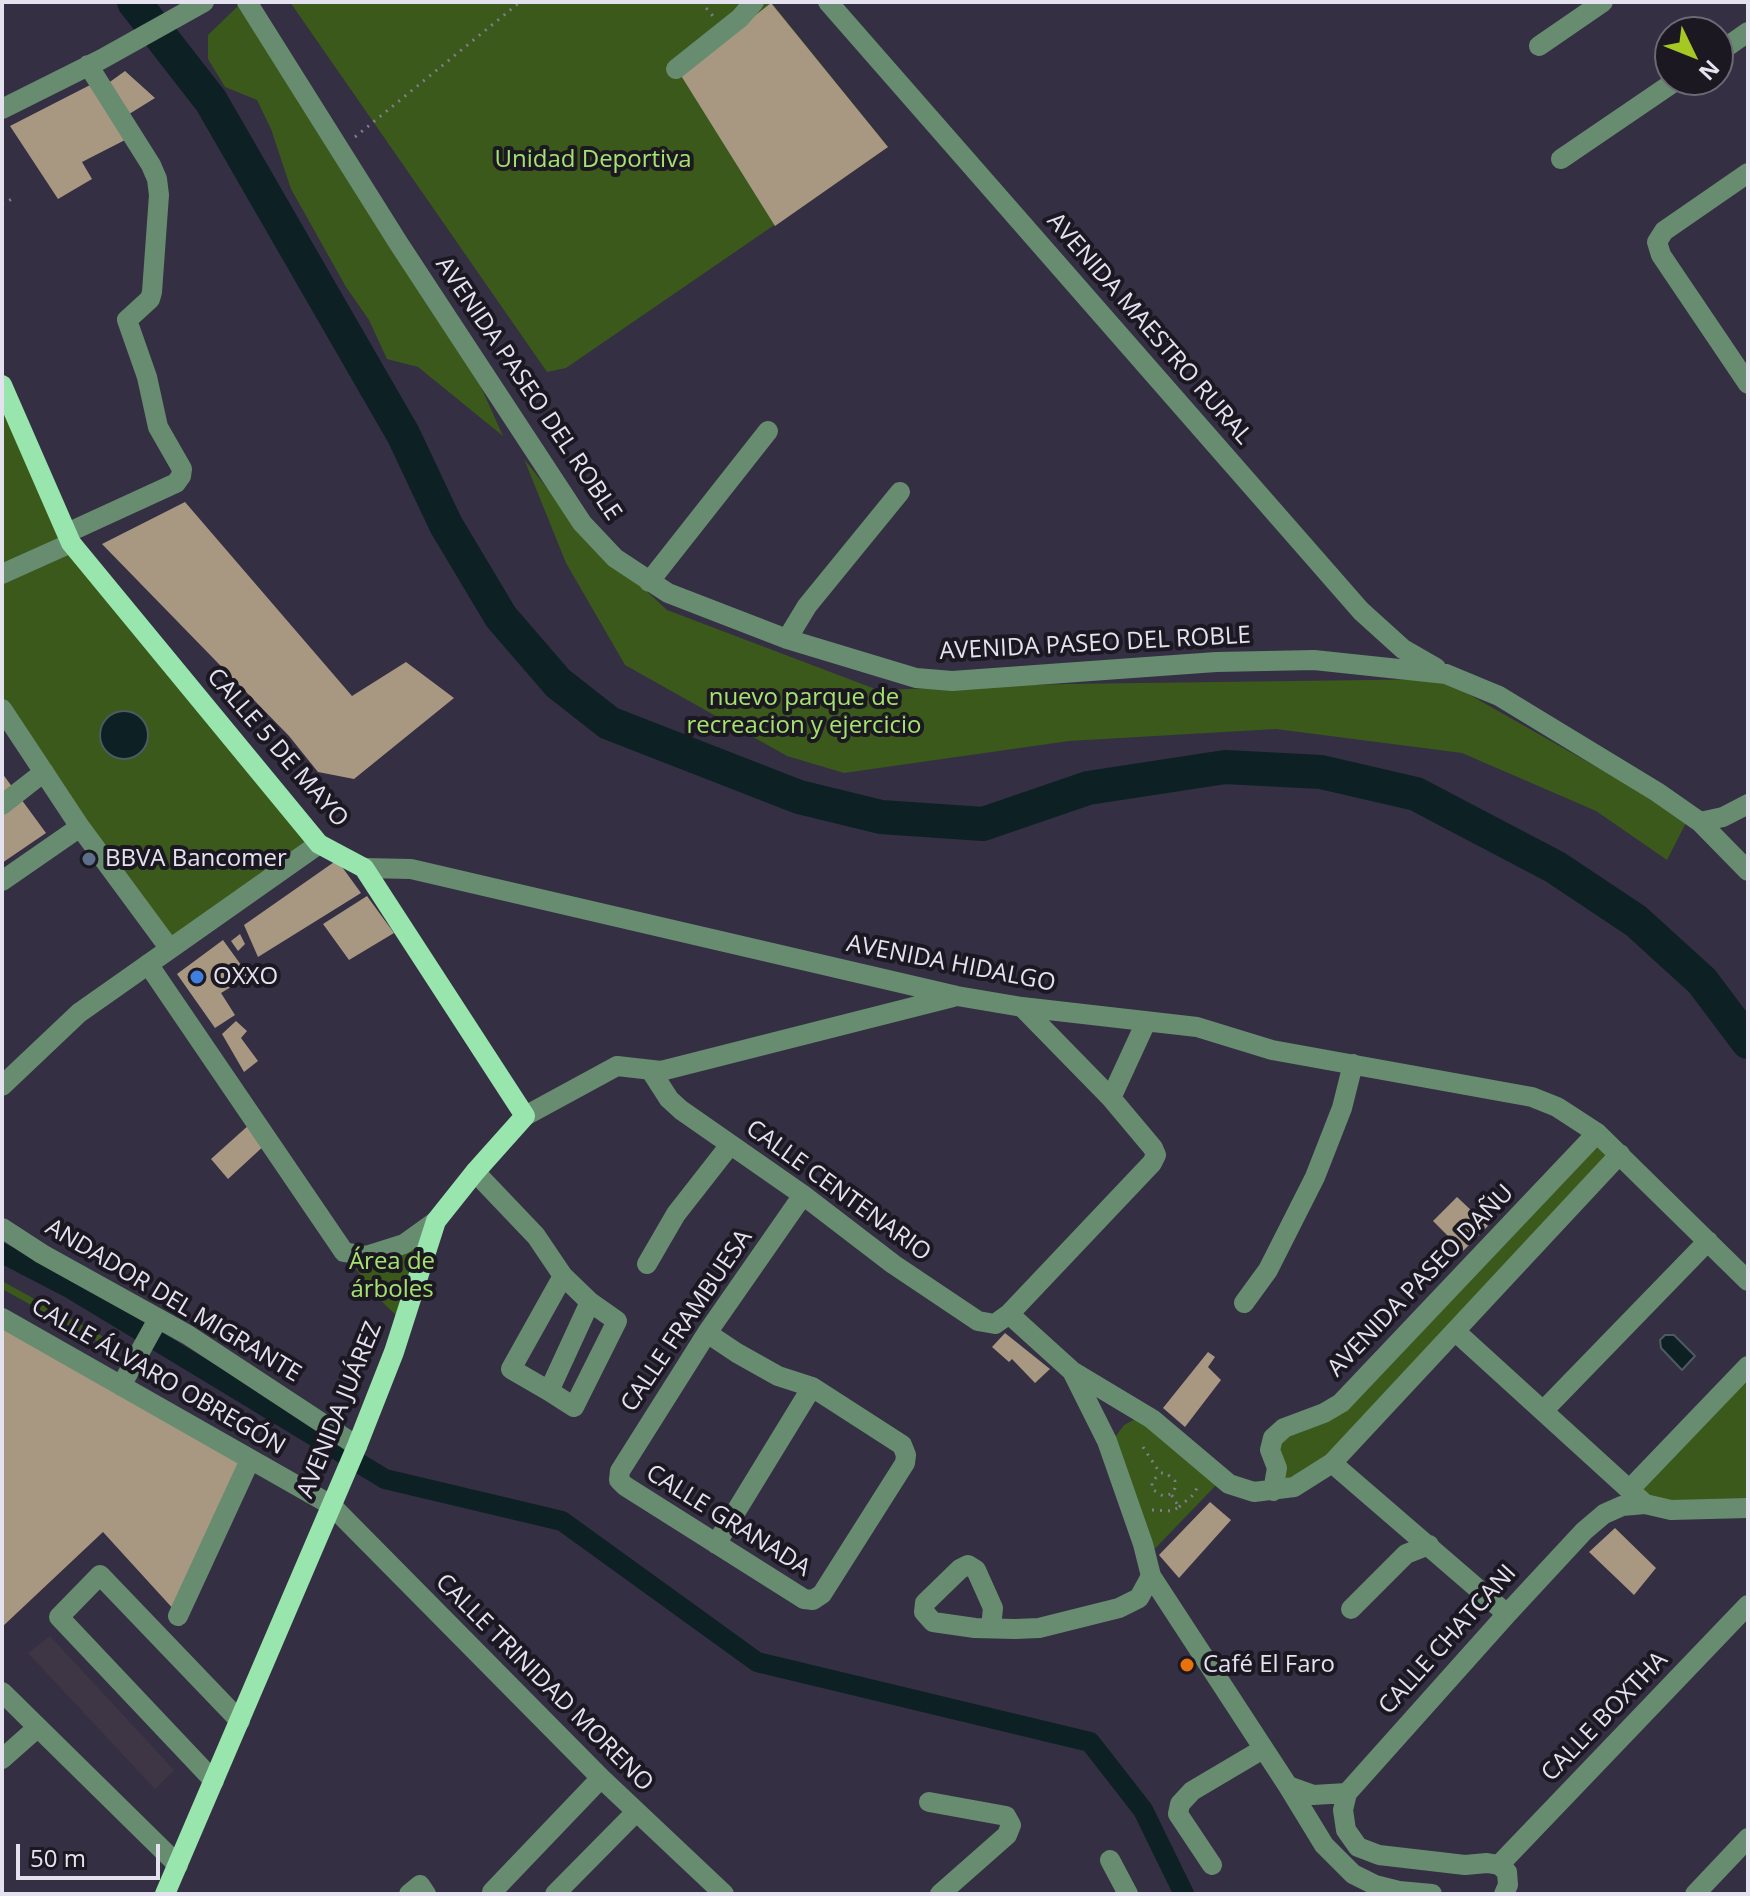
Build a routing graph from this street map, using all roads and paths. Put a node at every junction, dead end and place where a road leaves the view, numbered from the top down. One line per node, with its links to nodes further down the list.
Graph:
1 (204, 2): 8 (street)
2 (247, 2): 12 (street, AVENIDA PASEO DEL ROBLE)
3 (520, 2): 12 (path)
4 (754, 2): 9 (street)
5 (828, 2): 25 (street, AVENIDA MAESTRO RURAL)
6 (1603, 2): 7 (street)
7 (1539, 46)
8 (95, 62): 11 (street); 21 (street)
9 (676, 69)
10 (1654, 96): 13 (street)
11 (2, 109)
12 (339, 149): 23 (street, AVENIDA PASEO DEL ROBLE)
13 (1561, 159)
14 (1748, 173): 17 (street)
15 (14, 198): 16 (path)
16 (2, 204)
17 (1746, 375)
18 (2, 385): 21 (main road, CALLE 5 DE MAYO)
19 (768, 431): 23 (street)
20 (900, 492): 24 (street)
21 (69, 538): 22 (street); 32 (main road, CALLE 5 DE MAYO)
22 (2, 574)
23 (649, 582): 24 (street, AVENIDA PASEO DEL ROBLE)
24 (787, 639): 25 (street, AVENIDA PASEO DEL ROBLE)
25 (1446, 674): 30 (street, AVENIDA PASEO DEL ROBLE)
26 (2, 709): 27 (street)
27 (44, 772): 29 (street); 31 (street)
28 (1748, 804): 30 (street)
29 (2, 805)
30 (1700, 822): 34 (street, AVENIDA PASEO DEL ROBLE)
31 (80, 827): 35 (street); 36 (street)
32 (319, 844): 33 (main road, CALLE 5 DE MAYO); 36 (street)
33 (364, 868): 38 (street, AVENIDA HIDALGO); 45 (main road, CALLE 5 DE MAYO)
34 (1748, 871)
35 (2, 881)
36 (170, 949): 37 (street)
37 (148, 964): 43 (street); 51 (street)
38 (957, 996): 39 (street, AVENIDA HIDALGO); 42 (street, AVENIDA JUÁREZ)
39 (1022, 1007): 40 (street, AVENIDA HIDALGO); 44 (street)
40 (1146, 1022): 41 (street, AVENIDA HIDALGO); 44 (street)
41 (1353, 1064): 46 (street, AVENIDA HIDALGO); 58 (street)
42 (651, 1071): 45 (street, AVENIDA JUÁREZ); 47 (street, CALLE CENTENARIO)
43 (2, 1086)
44 (1111, 1098): 59 (street)
45 (525, 1116): 49 (main road, AVENIDA JUÁREZ)
46 (1597, 1133): 48 (street, AVENIDA HIDALGO); 77 (street, AVENIDA PASEO DAÑU)
47 (730, 1145): 50 (street, CALLE CENTENARIO); 54 (street)
48 (1620, 1154): 53 (street, AVENIDA HIDALGO); 62 (street)
49 (475, 1172): 51 (main road, AVENIDA JUÁREZ); 55 (street)
50 (803, 1195): 59 (street, CALLE CENTENARIO); 63 (street, CALLE FRAMBUESA)
51 (436, 1221): 71 (main road, AVENIDA JUÁREZ)
52 (2, 1228): 61 (street, ANDADOR DEL MIGRANTE)
53 (1708, 1241): 56 (street, AVENIDA HIDALGO); 69 (street)
54 (647, 1264)
55 (563, 1276): 57 (street); 68 (street)
56 (1748, 1281)
57 (590, 1302): 68 (street); 68 (street)
58 (1244, 1303)
59 (1009, 1314): 65 (street)
60 (2, 1318): 66 (street, CALLE ÁLVARO OBREGÓN)
61 (155, 1325): 66 (street); 71 (street, ANDADOR DEL MIGRANTE)
62 (1455, 1331): 69 (street); 73 (street)
63 (707, 1333): 67 (street); 75 (street, CALLE FRAMBUESA)
64 (1748, 1366): 79 (street)
65 (1072, 1371): 77 (street); 86 (street)
66 (125, 1379): 72 (street, CALLE ÁLVARO OBREGÓN)
67 (812, 1387): 84 (street); 84 (street, CALLE GRANADA)
68 (549, 1391)
69 (1543, 1411): 79 (street)
70 (1143, 1447): 74 (path)
71 (356, 1450): 80 (main road, AVENIDA JUÁREZ)
72 (250, 1460): 80 (street, CALLE ÁLVARO OBREGÓN); 90 (street)
73 (1332, 1463): 77 (street); 85 (street)
74 (1160, 1473): 78 (path); 78 (path)
75 (619, 1480): 84 (street, CALLE GRANADA)
76 (1196, 1481): 81 (path)
77 (1273, 1491)
78 (1171, 1494): 81 (path)
79 (1637, 1497): 82 (street); 89 (street, CALLE CHATCANI)
80 (333, 1500): 93 (main road, AVENIDA JUÁREZ); 97 (street, CALLE TRINIDAD MORENO)
81 (1179, 1507): 83 (path)
82 (1748, 1508)
83 (1151, 1509)
84 (716, 1544)
85 (1429, 1545): 88 (street); 89 (street)
86 (1151, 1576): 91 (street); 95 (street)
87 (1748, 1605): 107 (street, CALLE BOXTHA)
88 (1351, 1609)
89 (1507, 1614): 100 (street, CALLE CHATCANI)
90 (178, 1616)
91 (991, 1628): 91 (street)
92 (2, 1692): 94 (street)
93 (240, 1721): 98 (main road, AVENIDA JUÁREZ); 98 (street)
94 (37, 1728): 96 (street); 105 (street)
95 (1263, 1749): 99 (street); 106 (street)
96 (2, 1759)
97 (601, 1778): 102 (street, CALLE TRINIDAD MORENO); 108 (street)
98 (214, 1781): 105 (main road, AVENIDA JUÁREZ)
99 (1288, 1786): 100 (street); 116 (street)
100 (1345, 1801): 107 (street)
101 (929, 1802): 114 (street)
102 (636, 1812): 112 (street); 113 (street, CALLE TRINIDAD MORENO)
103 (1748, 1838): 118 (street)
104 (1110, 1860): 115 (street)
105 (178, 1865): 109 (main road, AVENIDA JUÁREZ)
106 (1212, 1865)
107 (1499, 1865): 117 (street)
108 (492, 1892)
109 (165, 1894)
110 (409, 1894): 111 (street)
111 (426, 1894)
112 (555, 1894)
113 (724, 1894)
114 (940, 1894)
115 (1128, 1894)
116 (1432, 1894)
117 (1504, 1894)
118 (1695, 1894)

